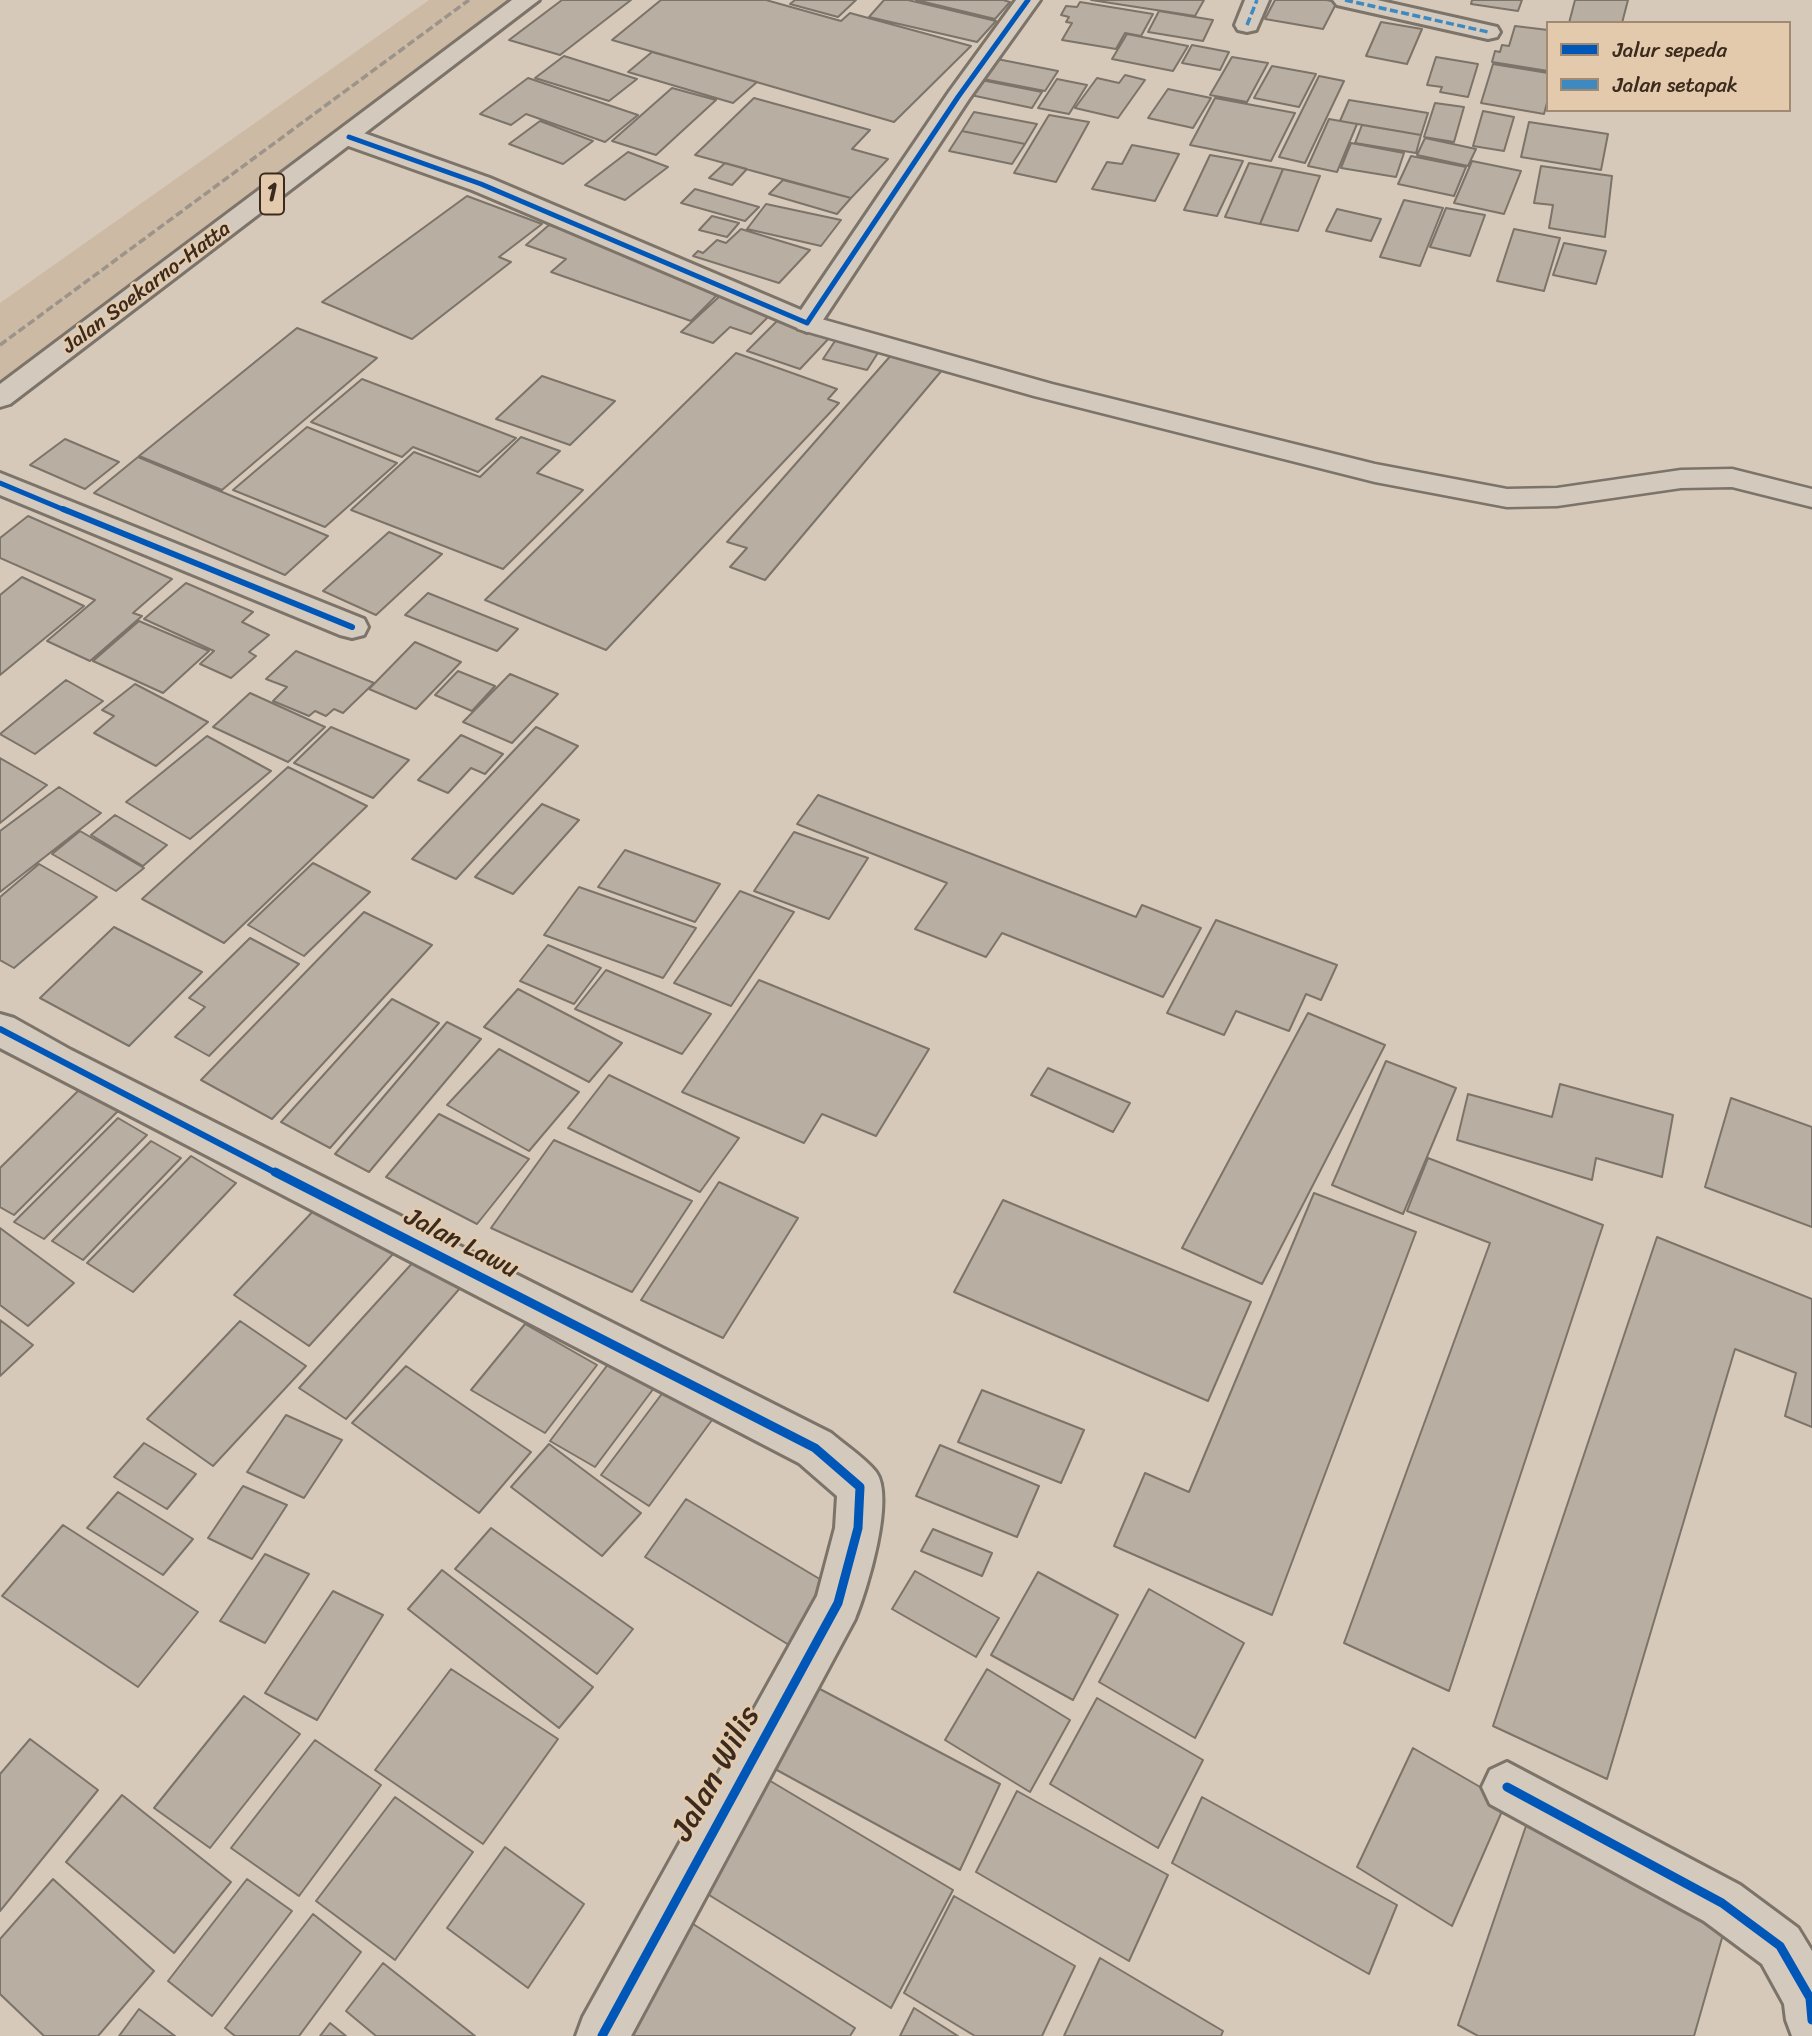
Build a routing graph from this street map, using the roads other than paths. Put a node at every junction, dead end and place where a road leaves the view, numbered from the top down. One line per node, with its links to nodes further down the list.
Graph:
1 (527, 0): 7 (main road, Jalan Soekarno-Hatta / 1)
2 (1028, 0): 8 (main road)
3 (1257, 0): 5 (main road)
4 (1345, 0): 6 (main road)
5 (1247, 25)
6 (1488, 32)
7 (349, 137): 8 (main road); 9 (main road, Jalan Soekarno-Hatta / 1)
8 (807, 323): 11 (lane)
9 (8, 392)
10 (0, 483): 12 (main road)
11 (1812, 498)
12 (352, 627)
13 (0, 1029): 14 (main road, Jalan Lawu)
14 (858, 1528): 17 (main road, Jalan Wilis)
15 (1507, 1787): 16 (main road)
16 (1812, 2020)
17 (602, 2036)

